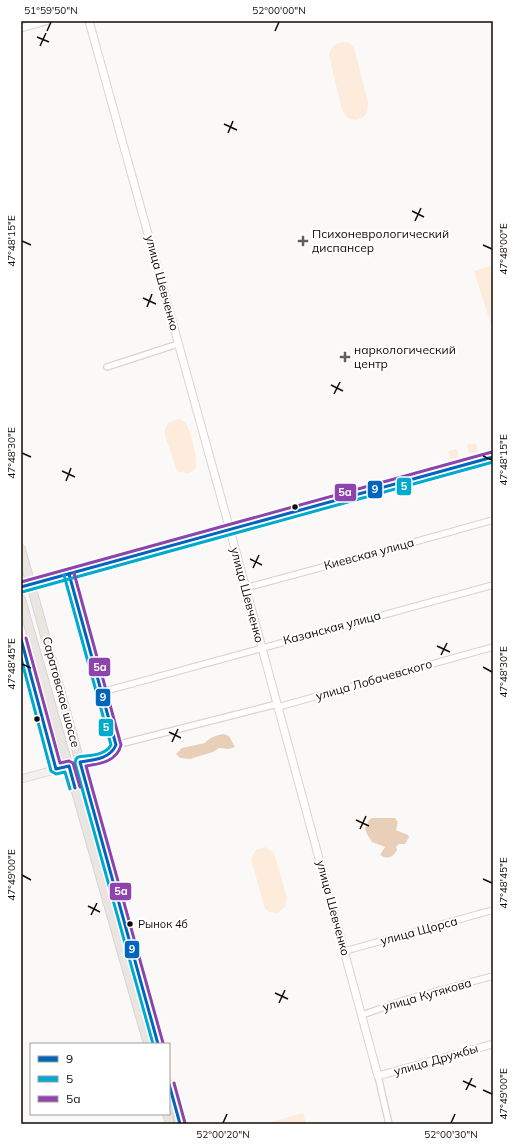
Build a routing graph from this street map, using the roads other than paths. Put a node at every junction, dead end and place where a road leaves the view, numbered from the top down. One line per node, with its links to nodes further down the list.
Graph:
1 (46, 21): 3 (street)
2 (89, 21): 4 (street, улица Шевченко)
3 (21, 28)
4 (178, 344): 5 (street); 8 (street, улица Шевченко)
5 (107, 367)
6 (493, 457): 8 (main road)
7 (493, 520): 14 (street, Киевская улица)
8 (230, 530): 10 (main road); 14 (street, улица Шевченко)
9 (21, 549): 11 (main road, Саратовское шоссе)
10 (69, 574): 11 (main road); 19 (main road)
11 (31, 584): 13 (main road); 22 (main road, Саратовское шоссе)
12 (493, 585): 18 (street, Казанская улица)
13 (21, 587)
14 (245, 588): 18 (street, улица Шевченко)
15 (21, 599): 23 (main road, Саратовское шоссе)
16 (21, 639): 24 (main road)
17 (493, 647): 20 (street, улица Лобачевского)
18 (261, 648): 19 (street, Казанская улица); 20 (street, улица Шевченко)
19 (102, 692): 21 (main road)
20 (277, 705): 21 (street, улица Лобачевского); 27 (street, улица Шевченко)
21 (116, 745): 22 (main road)
22 (80, 762): 23 (main road); 31 (main road, Саратовское шоссе)
23 (69, 766): 24 (main road); 30 (main road, Саратовское шоссе)
24 (56, 769): 25 (main road)
25 (21, 778)
26 (493, 910): 27 (street, улица Щорса)
27 (344, 951): 29 (street, улица Шевченко)
28 (493, 976): 29 (street, улица Кутякова)
29 (362, 1015): 33 (street, улица Шевченко)
30 (148, 1043)
31 (158, 1043)
32 (493, 1044): 33 (street, улица Дружбы)
33 (378, 1076): 36 (street, улица Шевченко)
34 (170, 1088): 35 (main road)
35 (180, 1124)
36 (389, 1124)

